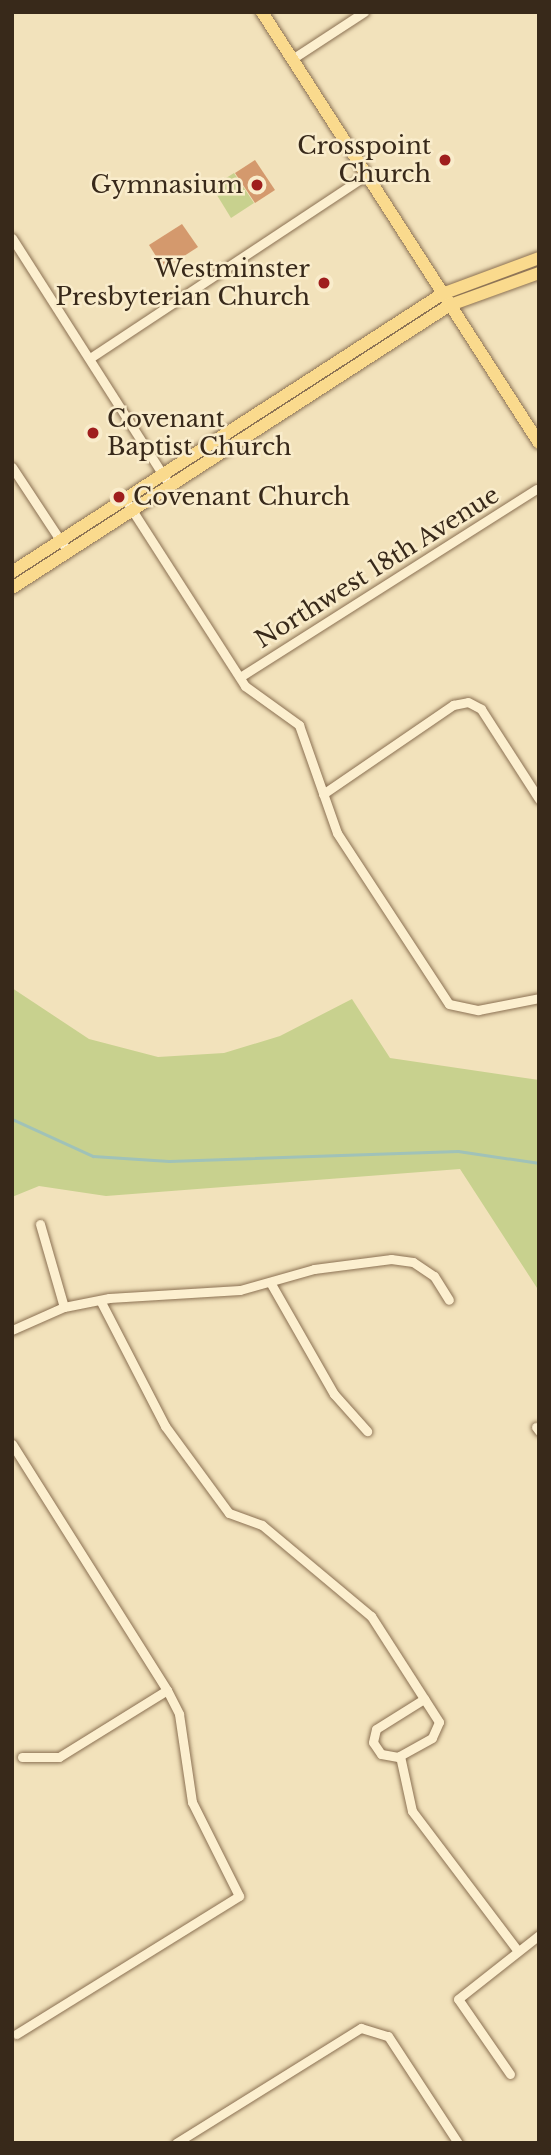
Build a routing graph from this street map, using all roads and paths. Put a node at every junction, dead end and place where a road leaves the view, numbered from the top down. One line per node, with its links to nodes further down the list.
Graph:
1 (262, 12): 3 (main road)
2 (364, 12): 3 (street)
3 (292, 59): 4 (main road)
4 (366, 175): 8 (main road); 10 (street)
5 (12, 238): 10 (street)
6 (539, 258): 8 (main road)
7 (539, 273): 9 (main road)
8 (442, 294): 9 (main road); 11 (main road)
9 (450, 305): 11 (main road); 12 (main road)
10 (90, 358): 14 (street)
11 (298, 394): 14 (main road); 15 (main road)
12 (539, 443)
13 (12, 467): 19 (street)
14 (163, 474): 15 (street); 17 (main road)
15 (170, 486): 18 (main road)
16 (536, 489): 23 (street, Northwest 18th Avenue)
17 (125, 499): 18 (street); 19 (main road)
18 (133, 510): 20 (main road); 23 (street)
19 (61, 540): 20 (street); 21 (main road)
20 (68, 552): 22 (main road)
21 (12, 572)
22 (12, 588)
23 (240, 677): 24 (street)
24 (323, 794): 25 (street); 26 (street)
25 (539, 799)
26 (539, 998)
27 (40, 1224): 31 (street)
28 (270, 1282): 29 (street); 30 (street); 33 (street)
29 (100, 1300): 31 (street); 38 (street)
30 (449, 1300)
31 (64, 1307): 32 (street)
32 (12, 1330)
33 (367, 1431)
34 (12, 1444): 35 (street)
35 (22, 1460): 36 (street); 37 (street)
36 (12, 1466)
37 (167, 1690): 40 (street); 43 (street)
38 (424, 1699): 39 (street); 39 (street)
39 (400, 1756): 42 (street)
40 (22, 1757)
41 (539, 1935): 42 (street)
42 (517, 1950): 44 (street)
43 (16, 2034)
44 (510, 2074)
45 (183, 2141): 46 (street)
46 (458, 2143)

